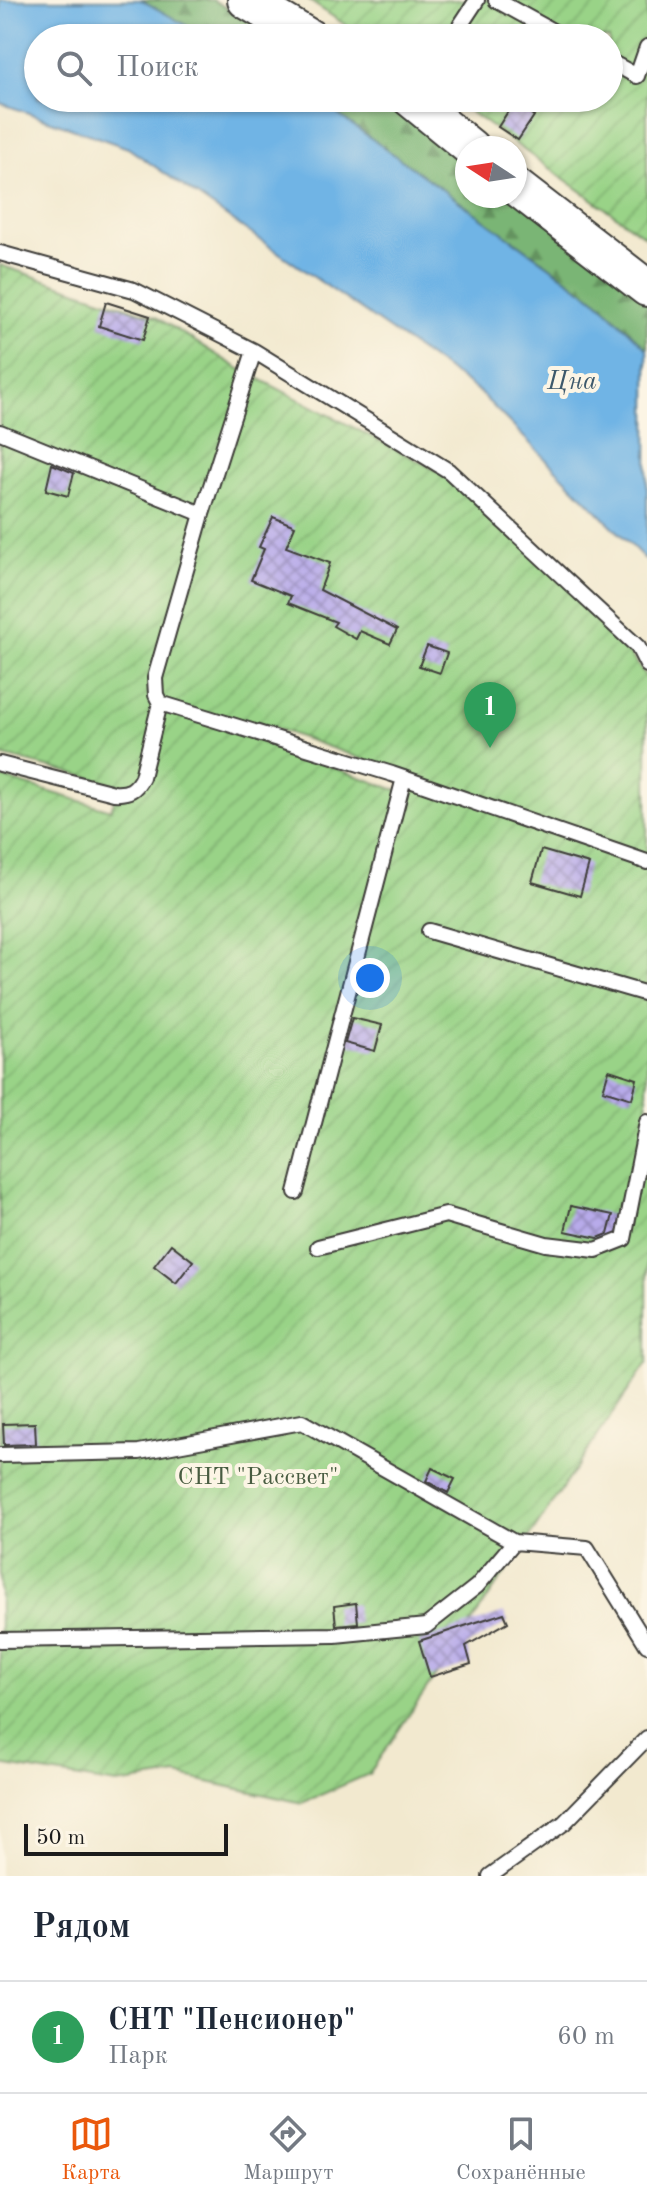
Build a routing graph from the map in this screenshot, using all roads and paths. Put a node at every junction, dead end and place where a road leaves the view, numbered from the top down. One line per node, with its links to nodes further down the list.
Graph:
1 (246, 0): 4 (street)
2 (477, 0): 5 (lane)
3 (496, 0): 6 (lane)
4 (286, 24)
5 (461, 24)
6 (540, 24)
7 (647, 47): 8 (lane)
8 (623, 68)
9 (429, 112): 10 (street)
10 (457, 136)
11 (527, 195): 13 (street)
12 (0, 253): 14 (lane)
13 (646, 286)
14 (254, 351): 16 (lane); 17 (lane)
15 (0, 432): 16 (lane)
16 (202, 514): 18 (lane)
17 (647, 665)
18 (160, 703): 19 (lane); 20 (lane)
19 (0, 764)
20 (404, 778): 21 (lane); 25 (lane)
21 (647, 862)
22 (429, 931): 23 (lane)
23 (647, 994)
24 (647, 1122): 26 (lane)
25 (296, 1192)
26 (318, 1247)
27 (0, 1455): 28 (lane)
28 (514, 1542): 29 (lane); 30 (lane)
29 (0, 1640)
30 (647, 1645)
31 (647, 1738): 32 (lane)
32 (490, 1876)

